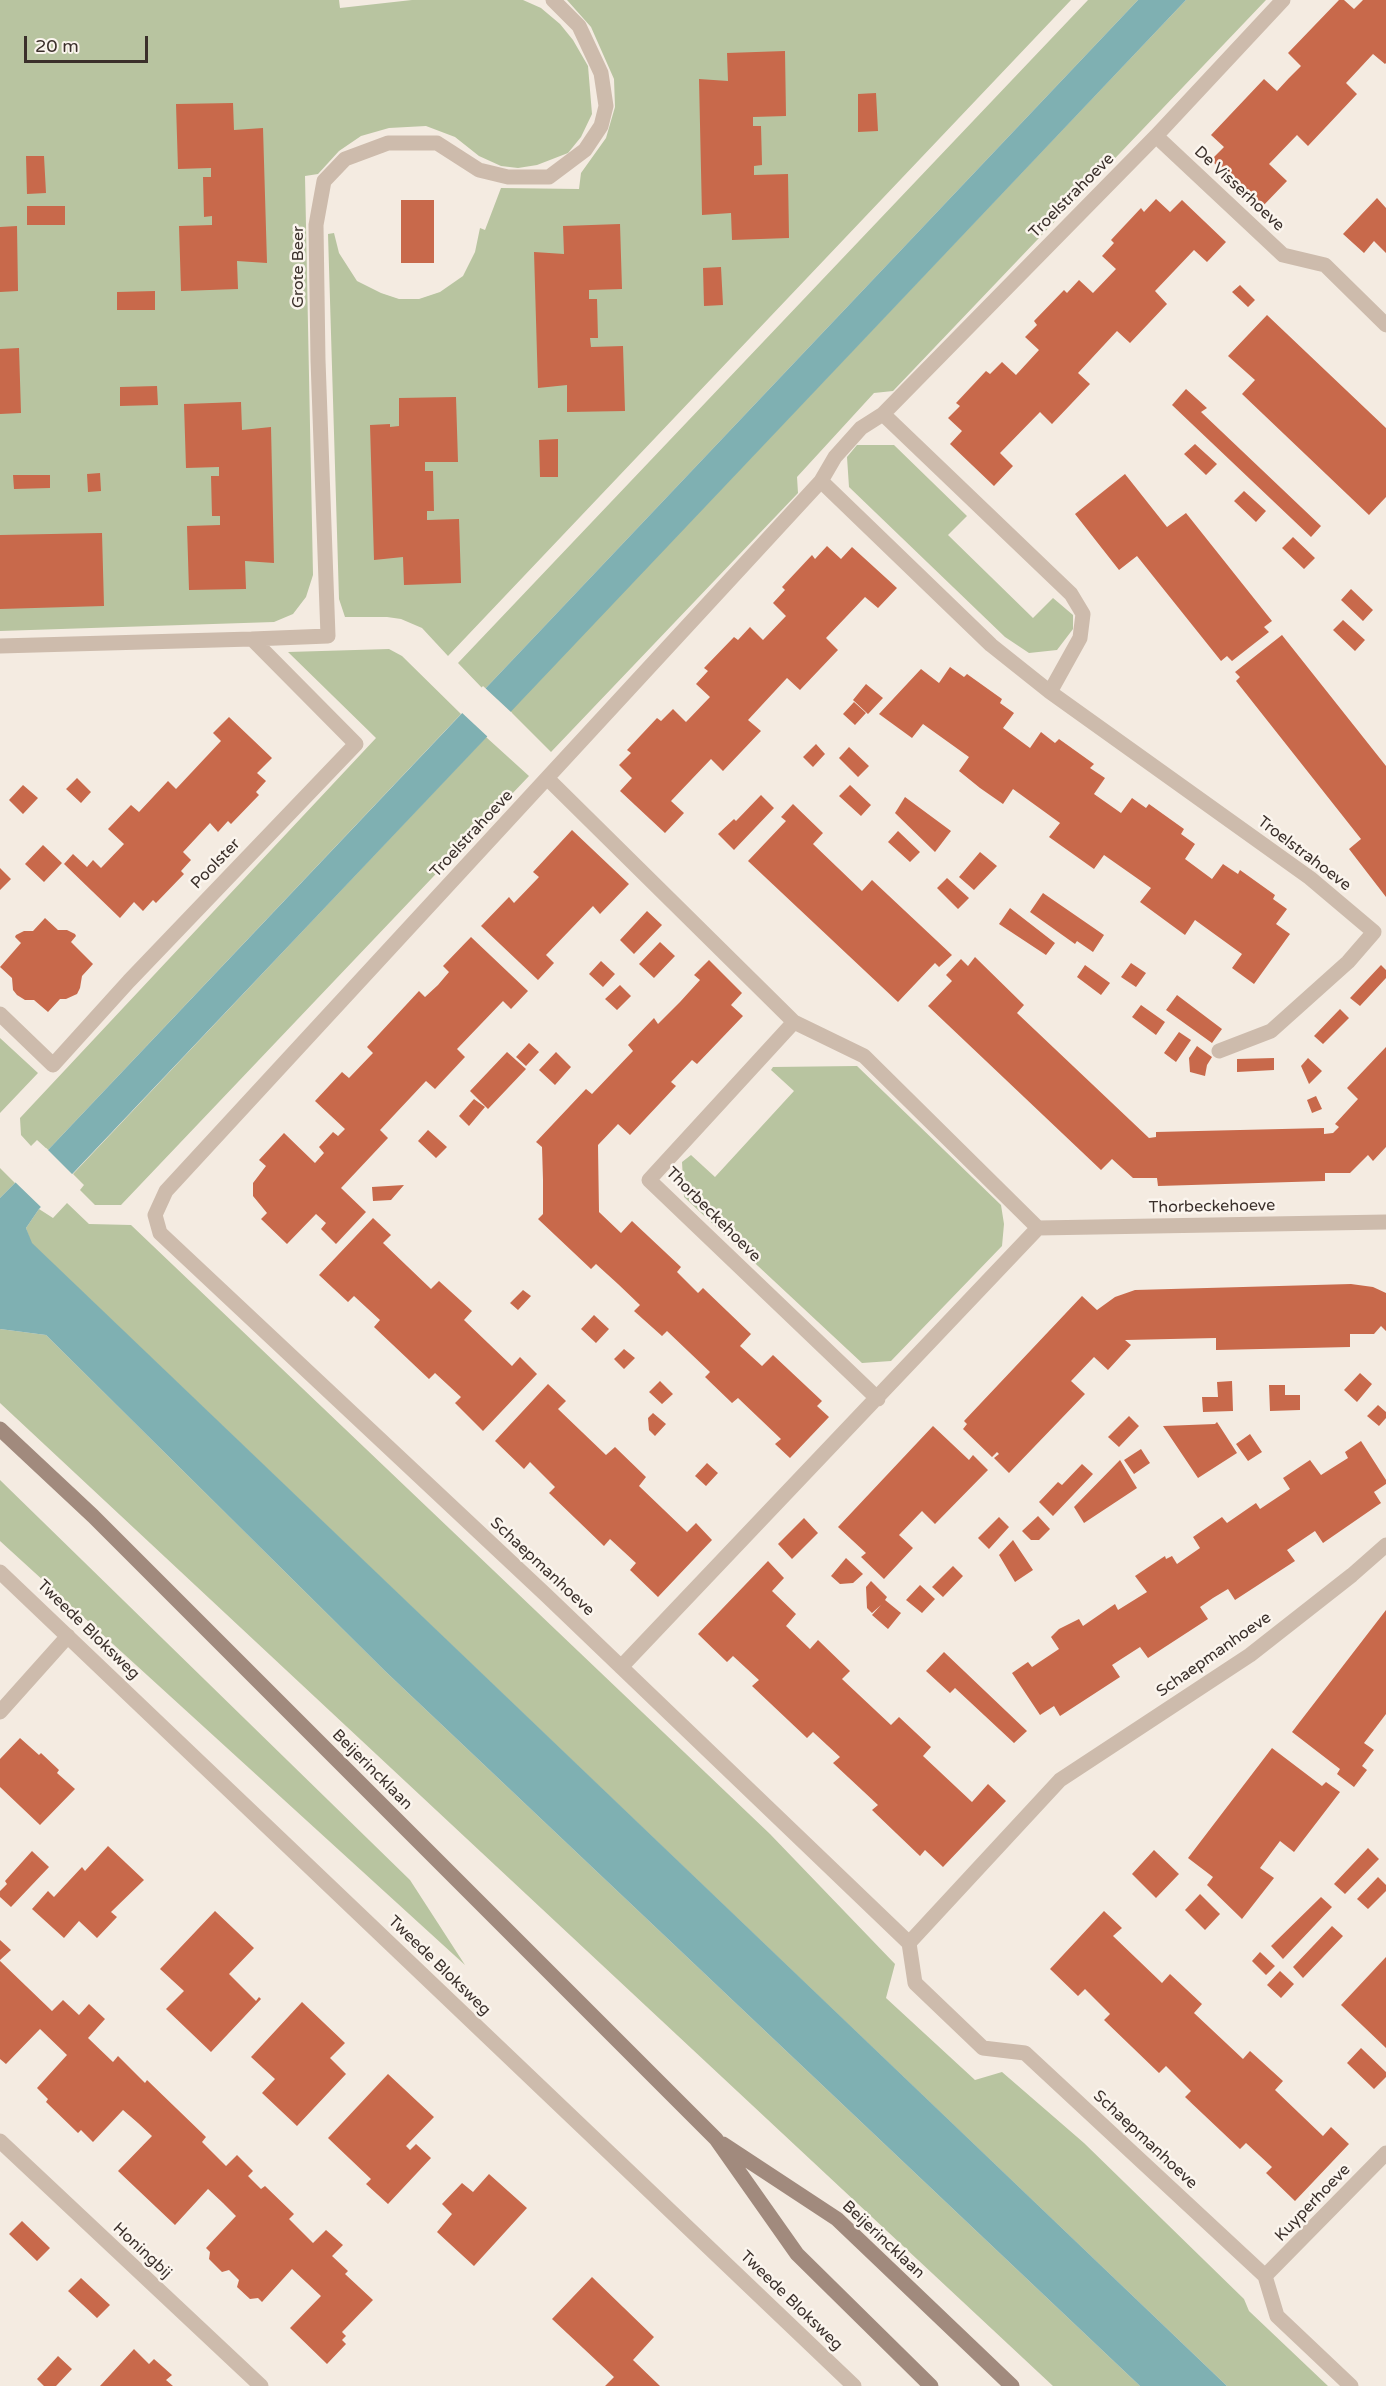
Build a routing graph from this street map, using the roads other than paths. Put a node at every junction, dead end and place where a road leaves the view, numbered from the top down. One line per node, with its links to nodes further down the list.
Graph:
1 (553, 0): 7 (street, Grote Beer)
2 (1283, 0): 3 (street, Troelstrahoeve)
3 (1156, 136): 4 (street, De Visserhoeve); 5 (street, Troelstrahoeve)
4 (1386, 325)
5 (883, 414): 6 (street, Troelstrahoeve); 9 (street)
6 (821, 481): 9 (street, Troelstrahoeve); 10 (street, Troelstrahoeve)
7 (252, 639): 8 (street); 11 (street, Poolster)
8 (0, 646)
9 (1050, 692): 13 (street, Troelstrahoeve)
10 (548, 779): 12 (street); 14 (street, Troelstrahoeve)
11 (0, 1014)
12 (794, 1022): 16 (street); 17 (street, Thorbeckehoeve)
13 (1219, 1051)
14 (155, 1215): 22 (street, Schaepmanhoeve)
15 (1386, 1222): 16 (street, Thorbeckehoeve)
16 (1038, 1228): 17 (street)
17 (878, 1399): 22 (street)
18 (0, 1429): 25 (main road, Beijerincklaan)
19 (1386, 1545): 24 (street, Schaepmanhoeve)
20 (0, 1572): 21 (street, Tweede Bloksweg)
21 (68, 1636): 23 (street); 30 (street, Tweede Bloksweg)
22 (621, 1667): 24 (street, Schaepmanhoeve)
23 (0, 1712)
24 (909, 1943): 28 (street, Schaepmanhoeve)
25 (716, 2139): 31 (main road, Beijerincklaan); 32 (main road, Beijerincklaan)
26 (0, 2140): 29 (street, Honingbij)
27 (1386, 2153): 28 (street, Kuyperhoeve)
28 (1265, 2276): 33 (street)
29 (261, 2386)
30 (854, 2386)
31 (931, 2386)
32 (1012, 2386)
33 (1351, 2386)

